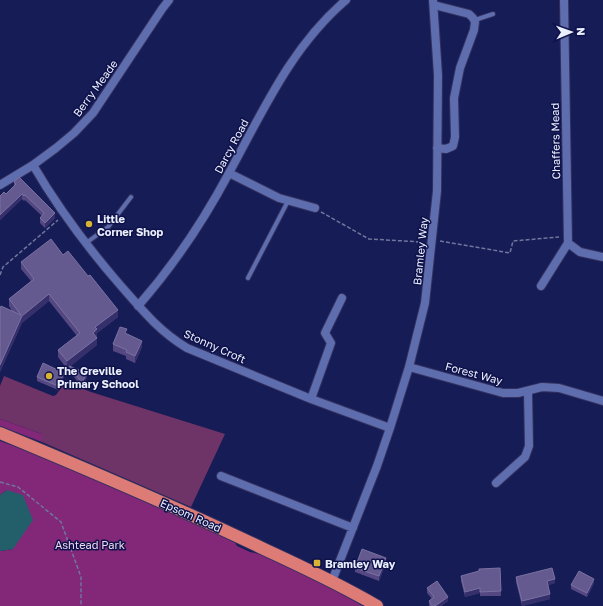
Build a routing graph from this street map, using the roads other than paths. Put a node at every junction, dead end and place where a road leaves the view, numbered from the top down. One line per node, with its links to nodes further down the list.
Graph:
1 (169, 0): 8 (street, Berry Meade)
2 (346, 0): 9 (street, Darcy Road)
3 (564, 0): 14 (street, Chaffers Mead)
4 (434, 3): 6 (street, Bramley Way); 7 (street, Bramley Way)
5 (494, 14): 6 (lane)
6 (474, 20): 7 (street)
7 (437, 148): 21 (street, Bramley Way)
8 (33, 165): 10 (street, Berry Meade); 15 (street, Stonny Croft)
9 (230, 173): 12 (street); 20 (street, Darcy Road)
10 (0, 185)
11 (131, 197): 15 (lane)
12 (288, 201): 13 (street); 17 (lane)
13 (315, 208)
14 (568, 240): 16 (street); 18 (street)
15 (85, 243): 20 (street, Stonny Croft)
16 (603, 258)
17 (248, 278)
18 (541, 286)
19 (342, 298): 23 (street)
20 (138, 306): 23 (street, Stonny Croft)
21 (409, 367): 22 (street, Forest Way); 25 (street, Bramley Way)
22 (528, 392): 24 (street, Forest Way); 28 (street)
23 (311, 399): 25 (street, Stonny Croft)
24 (603, 401)
25 (390, 428): 29 (street, Bramley Way)
26 (0, 433): 30 (highway, Epsom Road)
27 (221, 476): 29 (street)
28 (496, 483)
29 (353, 528): 30 (street, Bramley Way)
30 (332, 581): 31 (highway, Epsom Road)
31 (377, 606)

